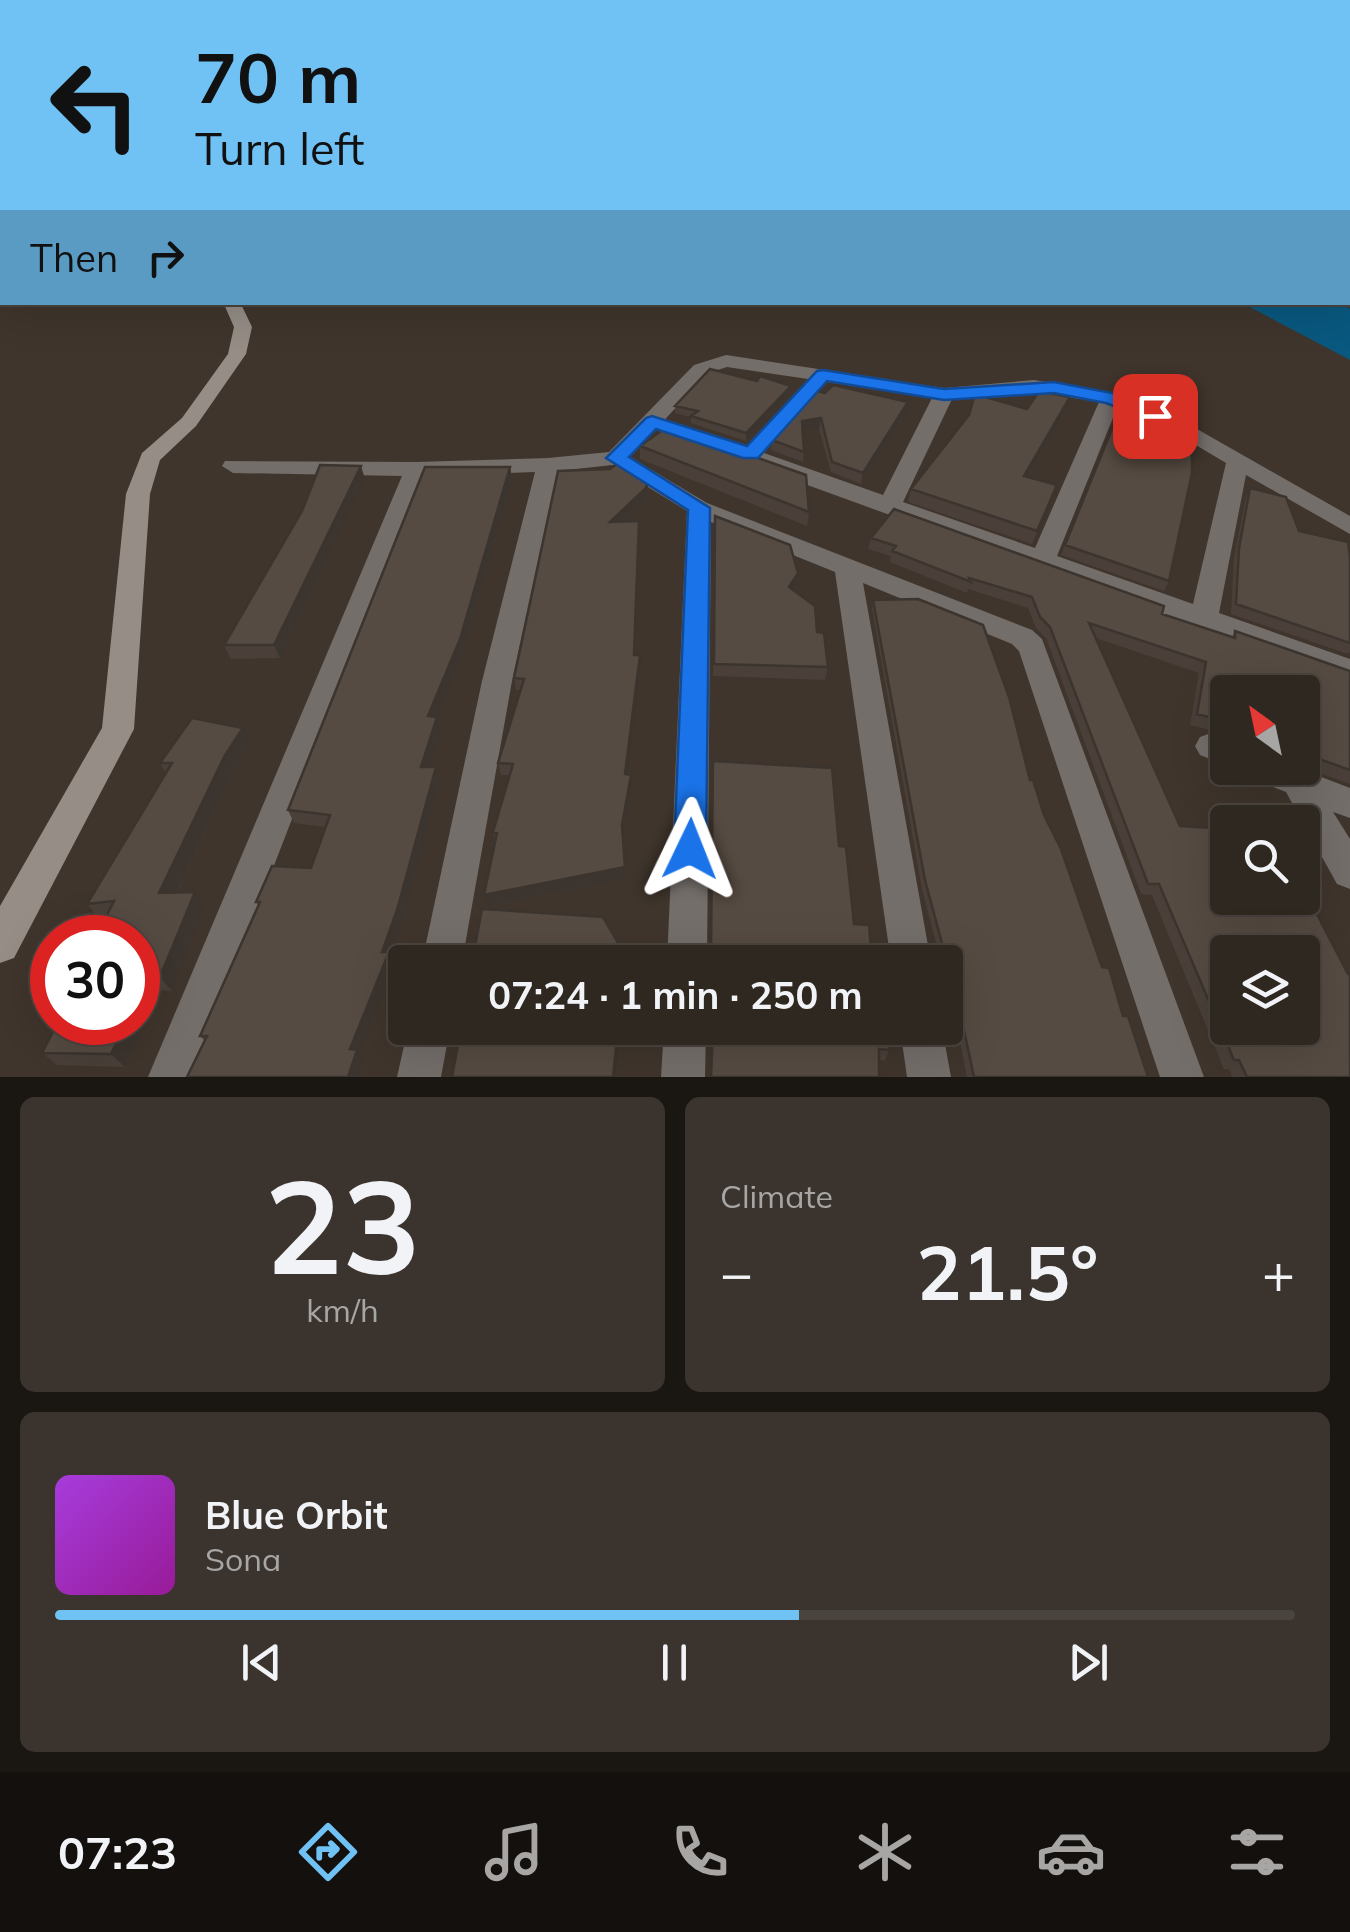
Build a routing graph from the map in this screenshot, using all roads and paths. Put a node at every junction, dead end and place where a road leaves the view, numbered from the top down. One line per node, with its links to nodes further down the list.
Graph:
1 (232, 305): 23 (street)
2 (823, 375): 3 (street); 5 (street); 6 (street)
3 (944, 394): 4 (street); 12 (street)
4 (1111, 398): 8 (street); 15 (street)
5 (652, 422): 6 (street); 7 (street)
6 (750, 454): 12 (street)
7 (616, 458): 9 (street); 13 (street)
8 (1237, 462): 14 (street); 17 (street)
9 (548, 465): 11 (street); 24 (street)
10 (233, 466): 11 (street)
11 (416, 469): 30 (street)
12 (889, 507): 15 (street)
13 (699, 508): 16 (street); 25 (street)
14 (1350, 526)
15 (1042, 561): 17 (street)
16 (848, 568): 26 (street); 34 (street)
17 (1204, 619): 18 (street)
18 (1350, 671)
19 (1300, 785): 22 (street)
20 (1305, 785): 21 (street)
21 (1350, 803)
22 (1350, 872)
23 (0, 944)
24 (445, 945)
25 (686, 945)
26 (908, 945)
27 (426, 1045): 31 (street)
28 (685, 1045): 32 (street)
29 (924, 1045): 33 (street)
30 (170, 1077)
31 (419, 1077)
32 (684, 1077)
33 (929, 1077)
34 (1182, 1077)

